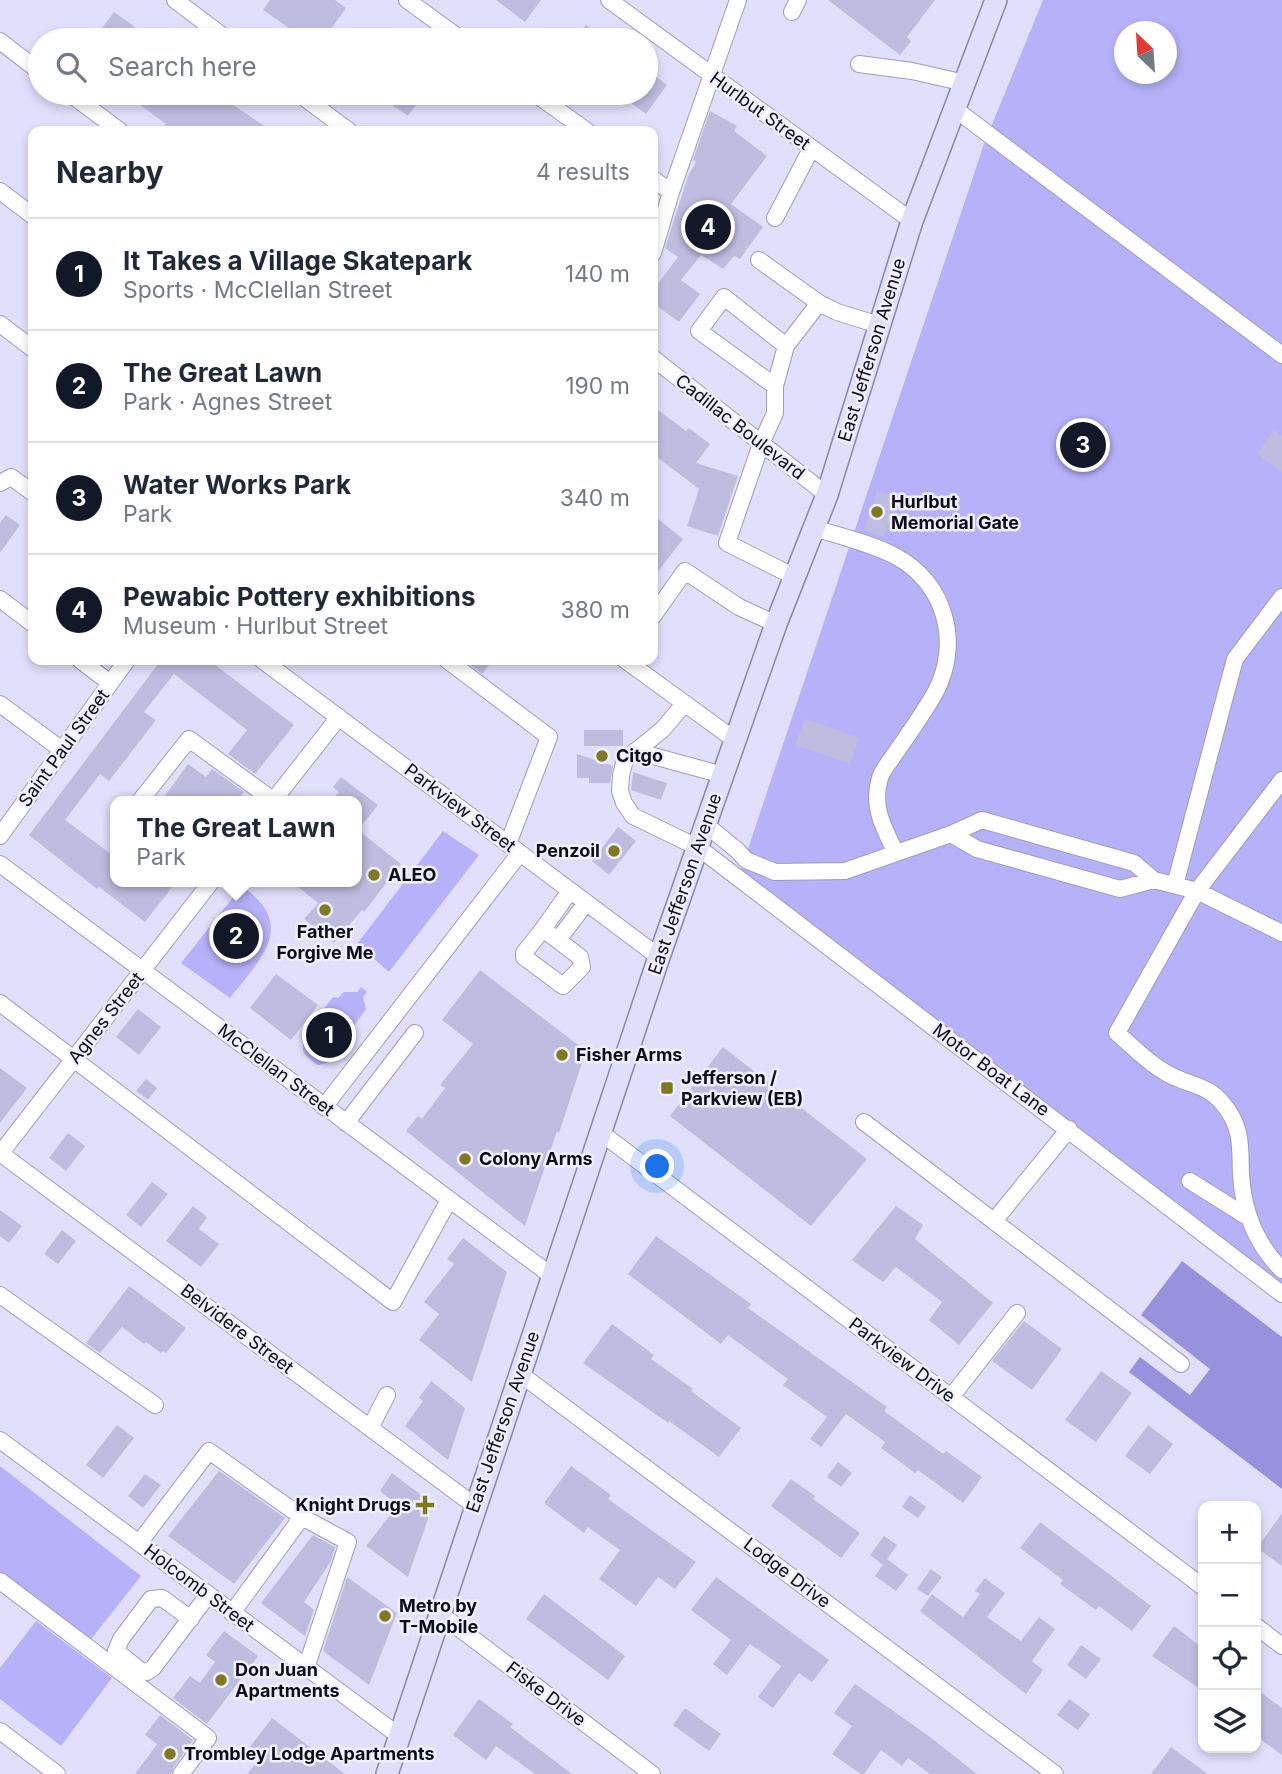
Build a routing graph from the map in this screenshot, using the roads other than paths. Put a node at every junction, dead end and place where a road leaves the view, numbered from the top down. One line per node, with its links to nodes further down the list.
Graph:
1 (175, 0): 6 (street)
2 (407, 0): 7 (street)
3 (609, 0): 8 (street, Hurlbut Street)
4 (738, 0): 13 (street)
5 (996, 0): 14 (main road, East Jefferson Avenue)
6 (212, 28)
7 (446, 28)
8 (647, 28)
9 (658, 37): 13 (street, Hurlbut Street)
10 (0, 41): 11 (street)
11 (28, 63)
12 (859, 64): 14 (street)
13 (711, 76): 22 (street, Hurlbut Street); 25 (street)
14 (965, 83): 18 (main road, East Jefferson Avenue)
15 (85, 105): 19 (street)
16 (312, 105): 20 (street)
17 (551, 105): 21 (street)
18 (955, 109): 28 (main road, East Jefferson Avenue); 36 (street)
19 (113, 126)
20 (337, 126)
21 (580, 126)
22 (811, 149): 27 (street); 28 (street, Hurlbut Street)
23 (658, 183): 25 (street)
24 (0, 191): 26 (street)
25 (671, 192): 29 (street)
26 (28, 212)
27 (775, 218)
28 (912, 222): 33 (main road, East Jefferson Avenue)
29 (658, 236)
30 (760, 260): 31 (street)
31 (819, 303): 33 (street); 35 (street)
32 (0, 324): 34 (street)
33 (879, 325): 42 (main road, East Jefferson Avenue)
34 (28, 345)
35 (786, 346): 38 (street); 38 (street)
36 (1282, 355)
37 (658, 362): 39 (street, Cadillac Boulevard)
38 (775, 386): 39 (street)
39 (761, 444): 42 (street, Cadillac Boulevard); 44 (street)
40 (6, 480): 41 (street)
41 (28, 491)
42 (827, 495): 43 (main road, East Jefferson Avenue)
43 (814, 528): 44 (main road, East Jefferson Avenue); 72 (street)
44 (795, 577): 49 (main road, East Jefferson Avenue)
45 (1282, 597): 75 (street)
46 (0, 599): 48 (street)
47 (658, 609): 49 (street)
48 (28, 620)
49 (776, 624): 59 (main road, East Jefferson Avenue)
50 (87, 665): 55 (street)
51 (123, 665): 55 (street, Saint Paul Street)
52 (269, 665): 58 (street, Parkview Street)
53 (454, 665): 71 (street)
54 (632, 665): 57 (street)
55 (110, 683): 60 (street, Saint Paul Street)
56 (0, 704): 60 (street)
57 (684, 704): 59 (street); 61 (street)
58 (339, 717): 66 (street); 71 (street, Parkview Street)
59 (735, 740): 62 (main road, East Jefferson Avenue)
60 (62, 750): 69 (street, Saint Paul Street)
61 (635, 751): 62 (street); 70 (street, Motor Boat Lane)
62 (723, 775): 67 (main road, East Jefferson Avenue)
63 (1282, 780): 78 (street)
64 (144, 796): 65 (street)
65 (266, 796)
66 (277, 796)
67 (706, 825): 70 (main road, East Jefferson Avenue); 72 (street)
68 (951, 834): 72 (street); 74 (street); 74 (street)
69 (0, 836)
70 (699, 848): 83 (main road, East Jefferson Avenue); 91 (street, Motor Boat Lane)
71 (514, 849): 77 (street, Parkview Street); 88 (street)
72 (896, 853)
73 (0, 864): 84 (street, McClellan Street)
74 (1154, 880): 75 (street)
75 (1175, 885): 78 (street)
76 (207, 887): 84 (street, Agnes Street)
77 (570, 891): 79 (street, Parkview Street); 80 (street)
78 (1197, 891): 81 (street); 96 (street)
79 (586, 903): 82 (street); 83 (street, Parkview Street)
80 (543, 929): 82 (street); 82 (street)
81 (1282, 933)
82 (558, 940)
83 (659, 957): 92 (main road, East Jefferson Avenue)
84 (142, 971): 87 (street, Agnes Street); 88 (street, McClellan Street)
85 (0, 1004): 87 (street)
86 (415, 1033): 90 (street)
87 (74, 1059): 93 (street, Agnes Street); 95 (street)
88 (324, 1107): 90 (street, McClellan Street)
89 (864, 1122): 97 (street)
90 (346, 1123): 95 (street, McClellan Street)
91 (1069, 1129): 97 (street); 100 (street, Motor Boat Lane)
92 (600, 1132): 99 (main road, East Jefferson Avenue); 106 (street, Parkview Drive)
93 (0, 1154): 108 (street, Belvidere Street)
94 (1190, 1181): 96 (street)
95 (449, 1200): 99 (street, McClellan Street)
96 (1249, 1218): 98 (street)
97 (994, 1221): 103 (street)
98 (1282, 1270)
99 (552, 1276): 104 (main road, East Jefferson Avenue)
100 (1282, 1294)
101 (0, 1295): 107 (street)
102 (1017, 1313): 106 (street)
103 (1181, 1364)
104 (519, 1373): 110 (main road, East Jefferson Avenue); 128 (street, Lodge Drive)
105 (387, 1395): 108 (street)
106 (951, 1397): 114 (street, Parkview Drive)
107 (155, 1405)
108 (370, 1428): 110 (street, Belvidere Street)
109 (0, 1440): 112 (street, Holcomb Street)
110 (475, 1506): 117 (main road, East Jefferson Avenue)
111 (302, 1517): 112 (street); 116 (street); 121 (street)
112 (139, 1543): 115 (street, Holcomb Street)
113 (0, 1581): 126 (street)
114 (1198, 1583)
115 (208, 1595): 116 (street, Holcomb Street); 118 (street)
116 (232, 1613): 121 (street, Holcomb Street)
117 (439, 1614): 123 (main road, East Jefferson Avenue); 127 (street, Fiske Drive)
118 (191, 1619): 118 (street)
119 (1257, 1627): 120 (street)
120 (1282, 1646)
121 (306, 1668): 123 (street, Holcomb Street)
122 (0, 1731): 125 (street)
123 (398, 1735): 124 (main road, East Jefferson Avenue)
124 (391, 1772)
125 (57, 1774)
126 (181, 1774)
127 (652, 1774)
128 (1055, 1774)

